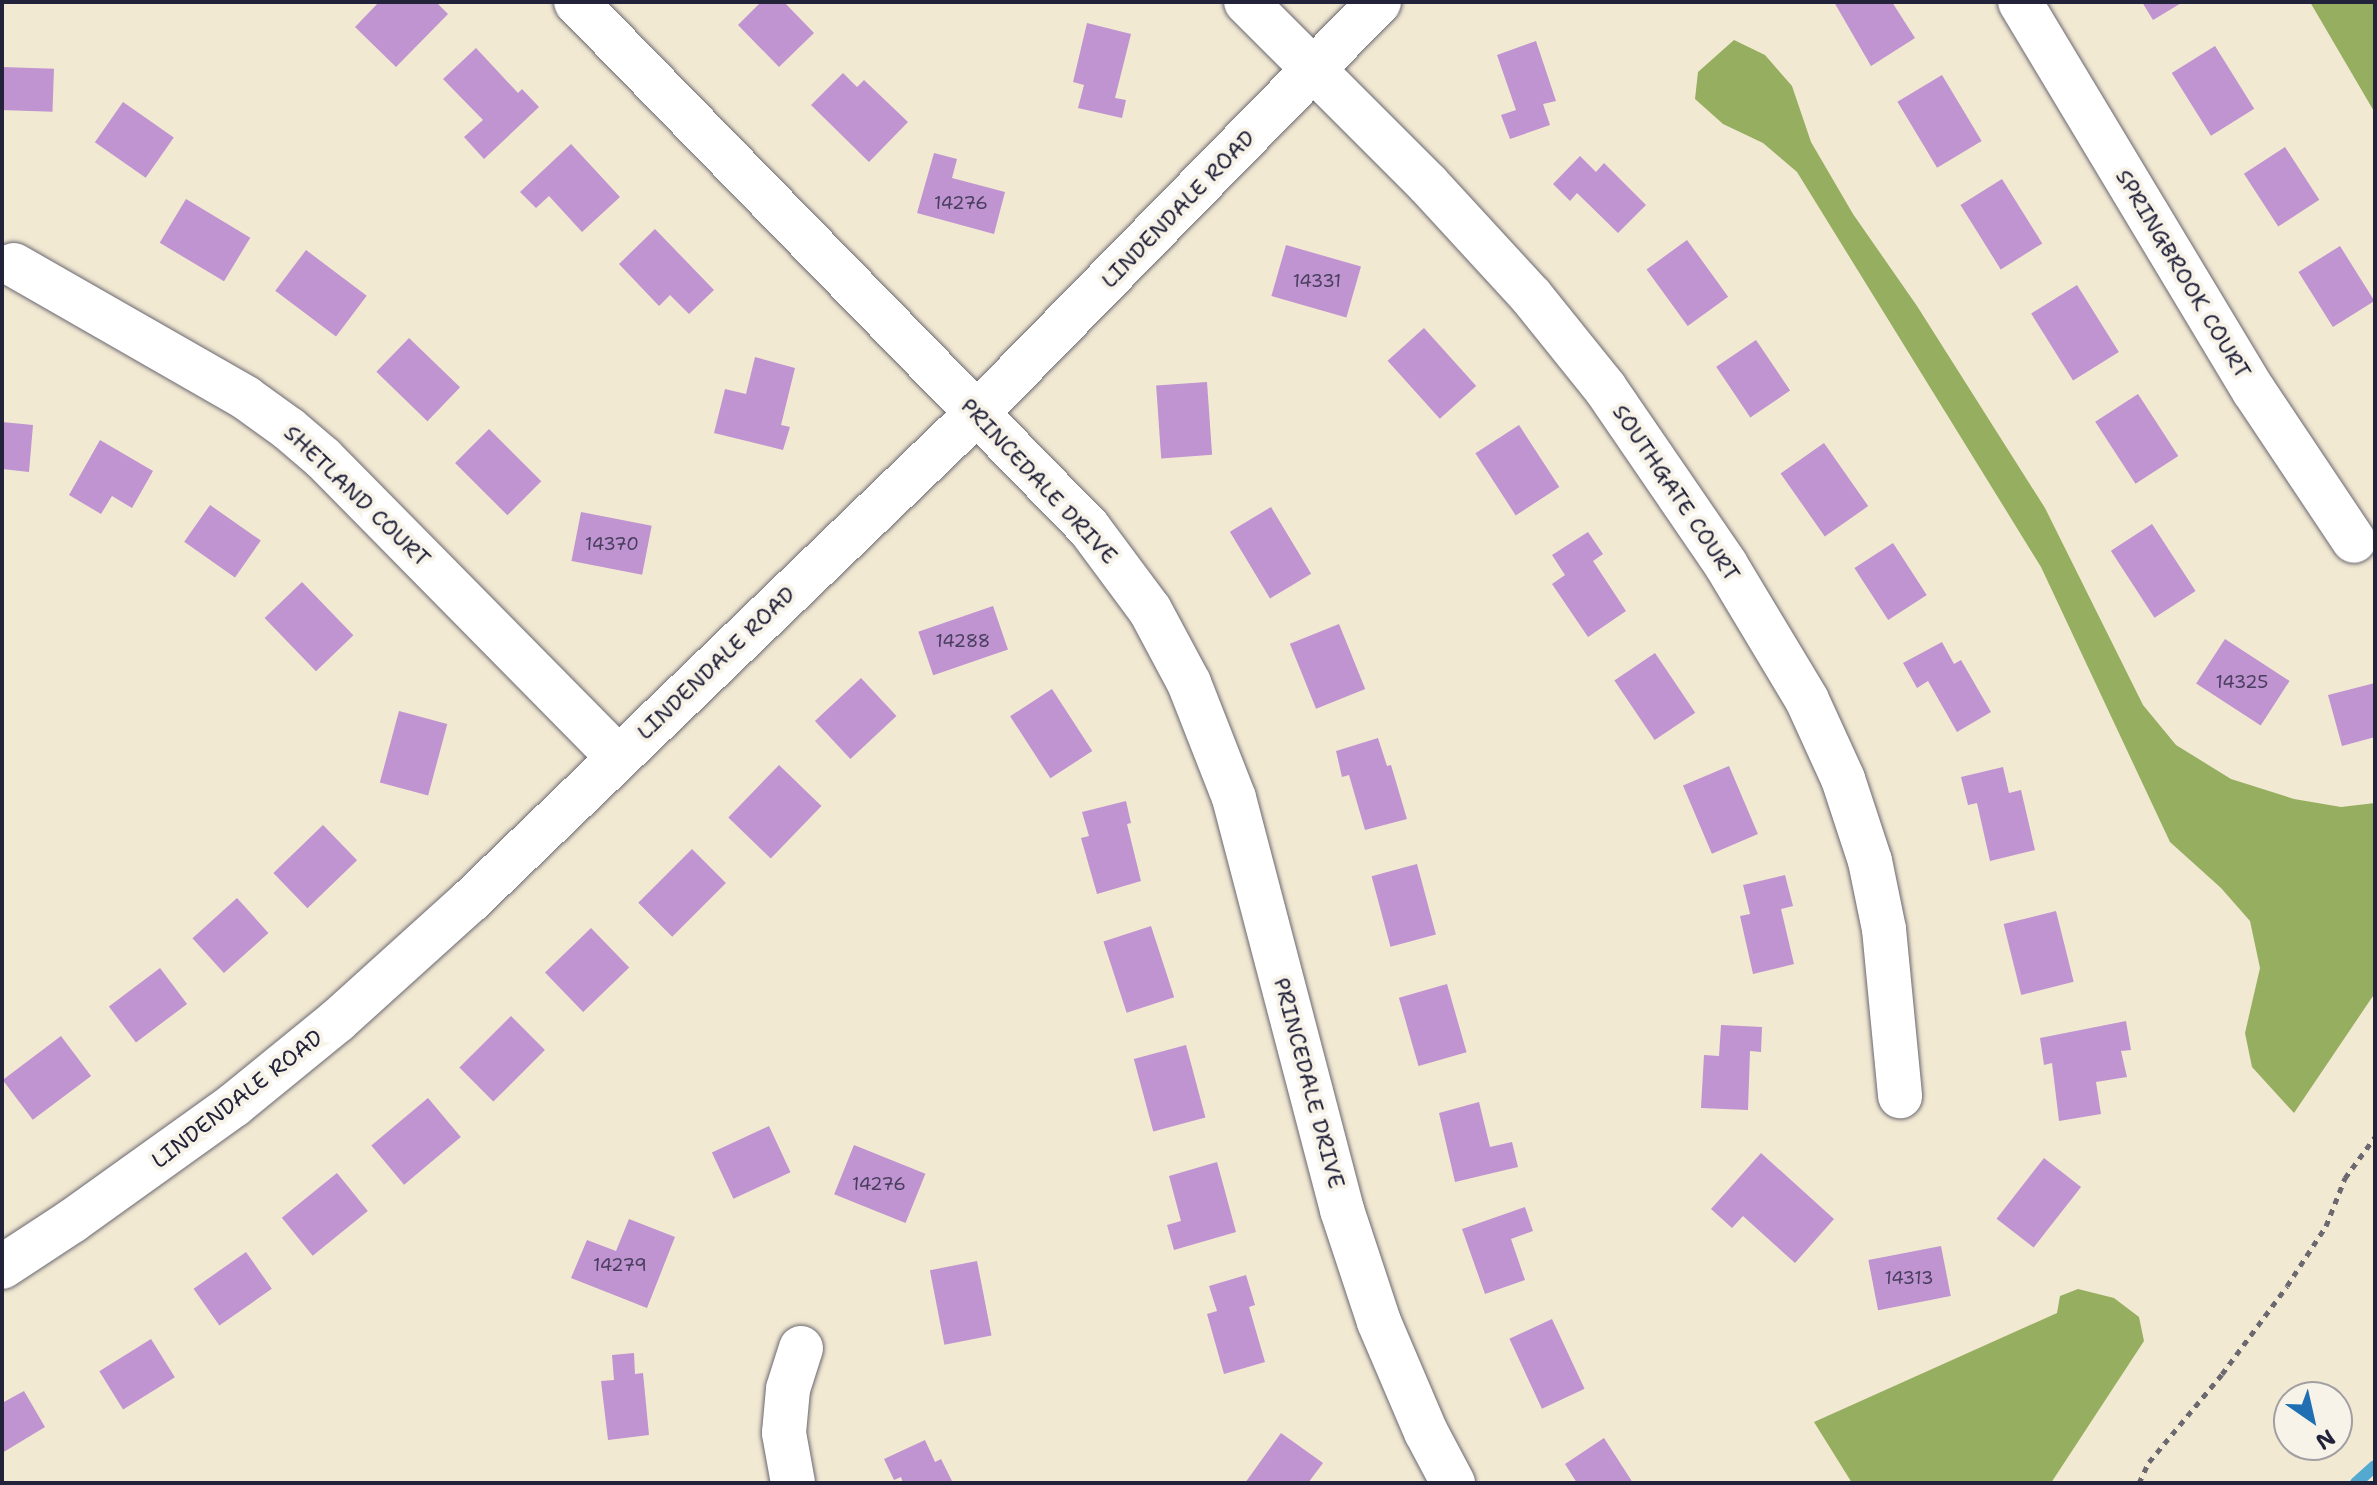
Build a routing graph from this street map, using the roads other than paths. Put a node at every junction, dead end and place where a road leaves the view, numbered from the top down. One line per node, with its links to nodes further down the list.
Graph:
1 (576, 2): 7 (street, PRINCEDALE DRIVE)
2 (1246, 2): 5 (street, SOUTHGATE COURT)
3 (1379, 2): 5 (street, LINDENDALE ROAD)
4 (2020, 2): 8 (street, SPRINGBROOK COURT)
5 (1314, 69): 7 (street, LINDENDALE ROAD); 10 (street, SOUTHGATE COURT)
6 (14, 265): 9 (street, SHETLAND COURT)
7 (977, 413): 9 (street, LINDENDALE ROAD); 14 (street, PRINCEDALE DRIVE)
8 (2354, 541)
9 (618, 757): 11 (street, LINDENDALE ROAD)
10 (1900, 1096)
11 (2, 1267)
12 (801, 1348): 13 (street)
13 (793, 1483)
14 (1453, 1483)

